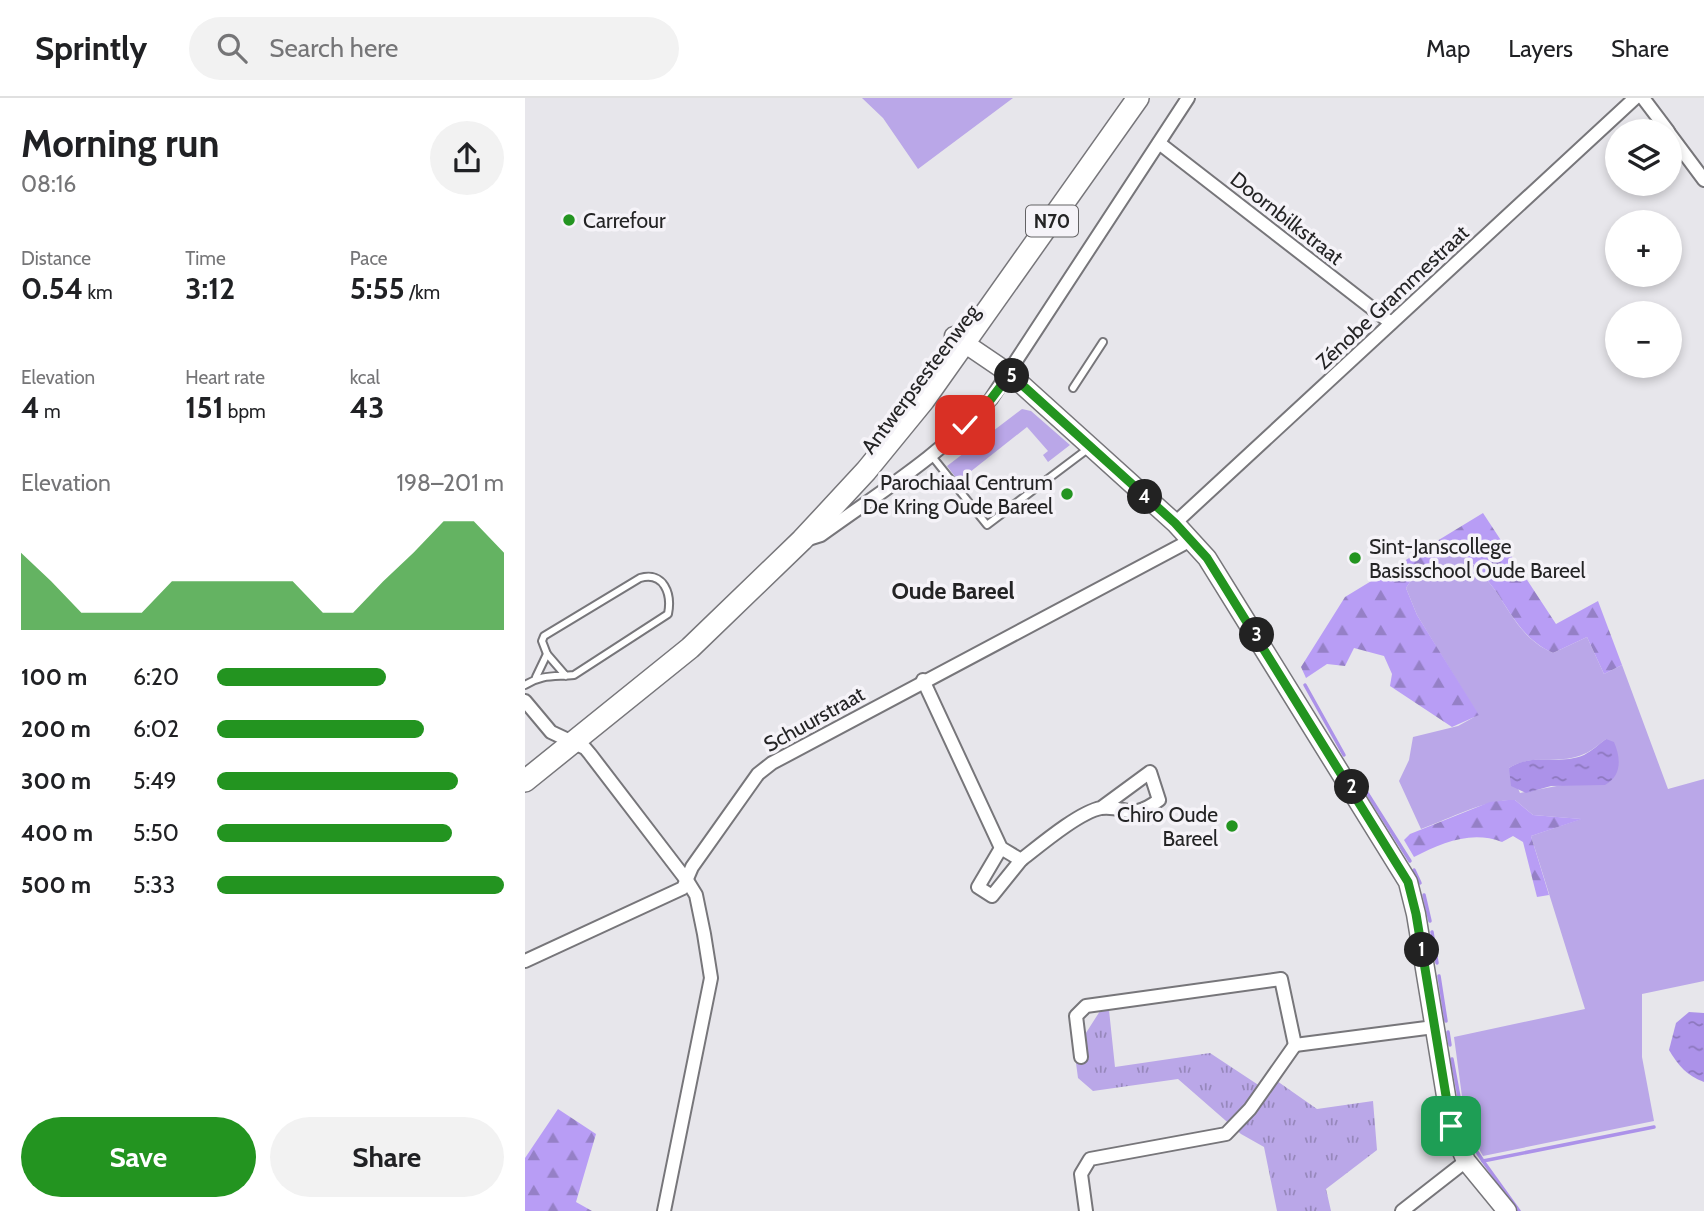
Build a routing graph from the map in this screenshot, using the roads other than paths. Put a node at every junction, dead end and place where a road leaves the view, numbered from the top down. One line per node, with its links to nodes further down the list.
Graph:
1 (1123, 98): 11 (main road, Antwerpsesteenweg / N70)
2 (1138, 98): 11 (main road, Antwerpsesteenweg / N70)
3 (1188, 98): 7 (street, Antwerpsesteenweg)
4 (1635, 98): 10 (street, Zénobe Grammestraat)
5 (1643, 98): 6 (street)
6 (1659, 119)
7 (1159, 143): 10 (street, Doornbilkstraat); 13 (street, Antwerpsesteenweg)
8 (1682, 150): 9 (street)
9 (1704, 180)
10 (1391, 323): 17 (street, Zénobe Grammestraat)
11 (960, 340): 13 (street); 18 (main road, Antwerpsesteenweg / N70); 26 (main road, Antwerpsesteenweg / N70)
12 (1103, 342): 14 (lane)
13 (1010, 374): 15 (street); 16 (street, Antwerpsesteenweg)
14 (1073, 388)
15 (1090, 447): 16 (lane); 17 (street)
16 (930, 454): 18 (street, Antwerpsesteenweg)
17 (1175, 523): 19 (street)
18 (802, 540): 26 (main road, Antwerpsesteenweg / N70)
19 (1191, 540): 23 (street, Schuurstraat); 34 (street)
20 (547, 654): 21 (lane); 21 (lane); 22 (lane)
21 (566, 676): 22 (lane)
22 (536, 677): 24 (lane)
23 (923, 680): 30 (street); 32 (street, Schuurstraat)
24 (525, 685)
25 (525, 701): 26 (street)
26 (569, 740): 27 (main road, Antwerpsesteenweg / N70); 28 (main road, Antwerpsesteenweg / N70); 32 (street)
27 (525, 768)
28 (525, 781)
29 (1101, 808): 31 (street)
30 (1001, 848): 31 (street); 31 (street)
31 (1021, 860)
32 (688, 882): 33 (street); 38 (street)
33 (525, 961)
34 (1434, 1027): 35 (street); 37 (street)
35 (1295, 1045): 36 (street); 39 (street)
36 (1081, 1057)
37 (1466, 1161): 40 (street); 41 (street)
38 (664, 1211)
39 (1086, 1211)
40 (1402, 1211)
41 (1507, 1211)

